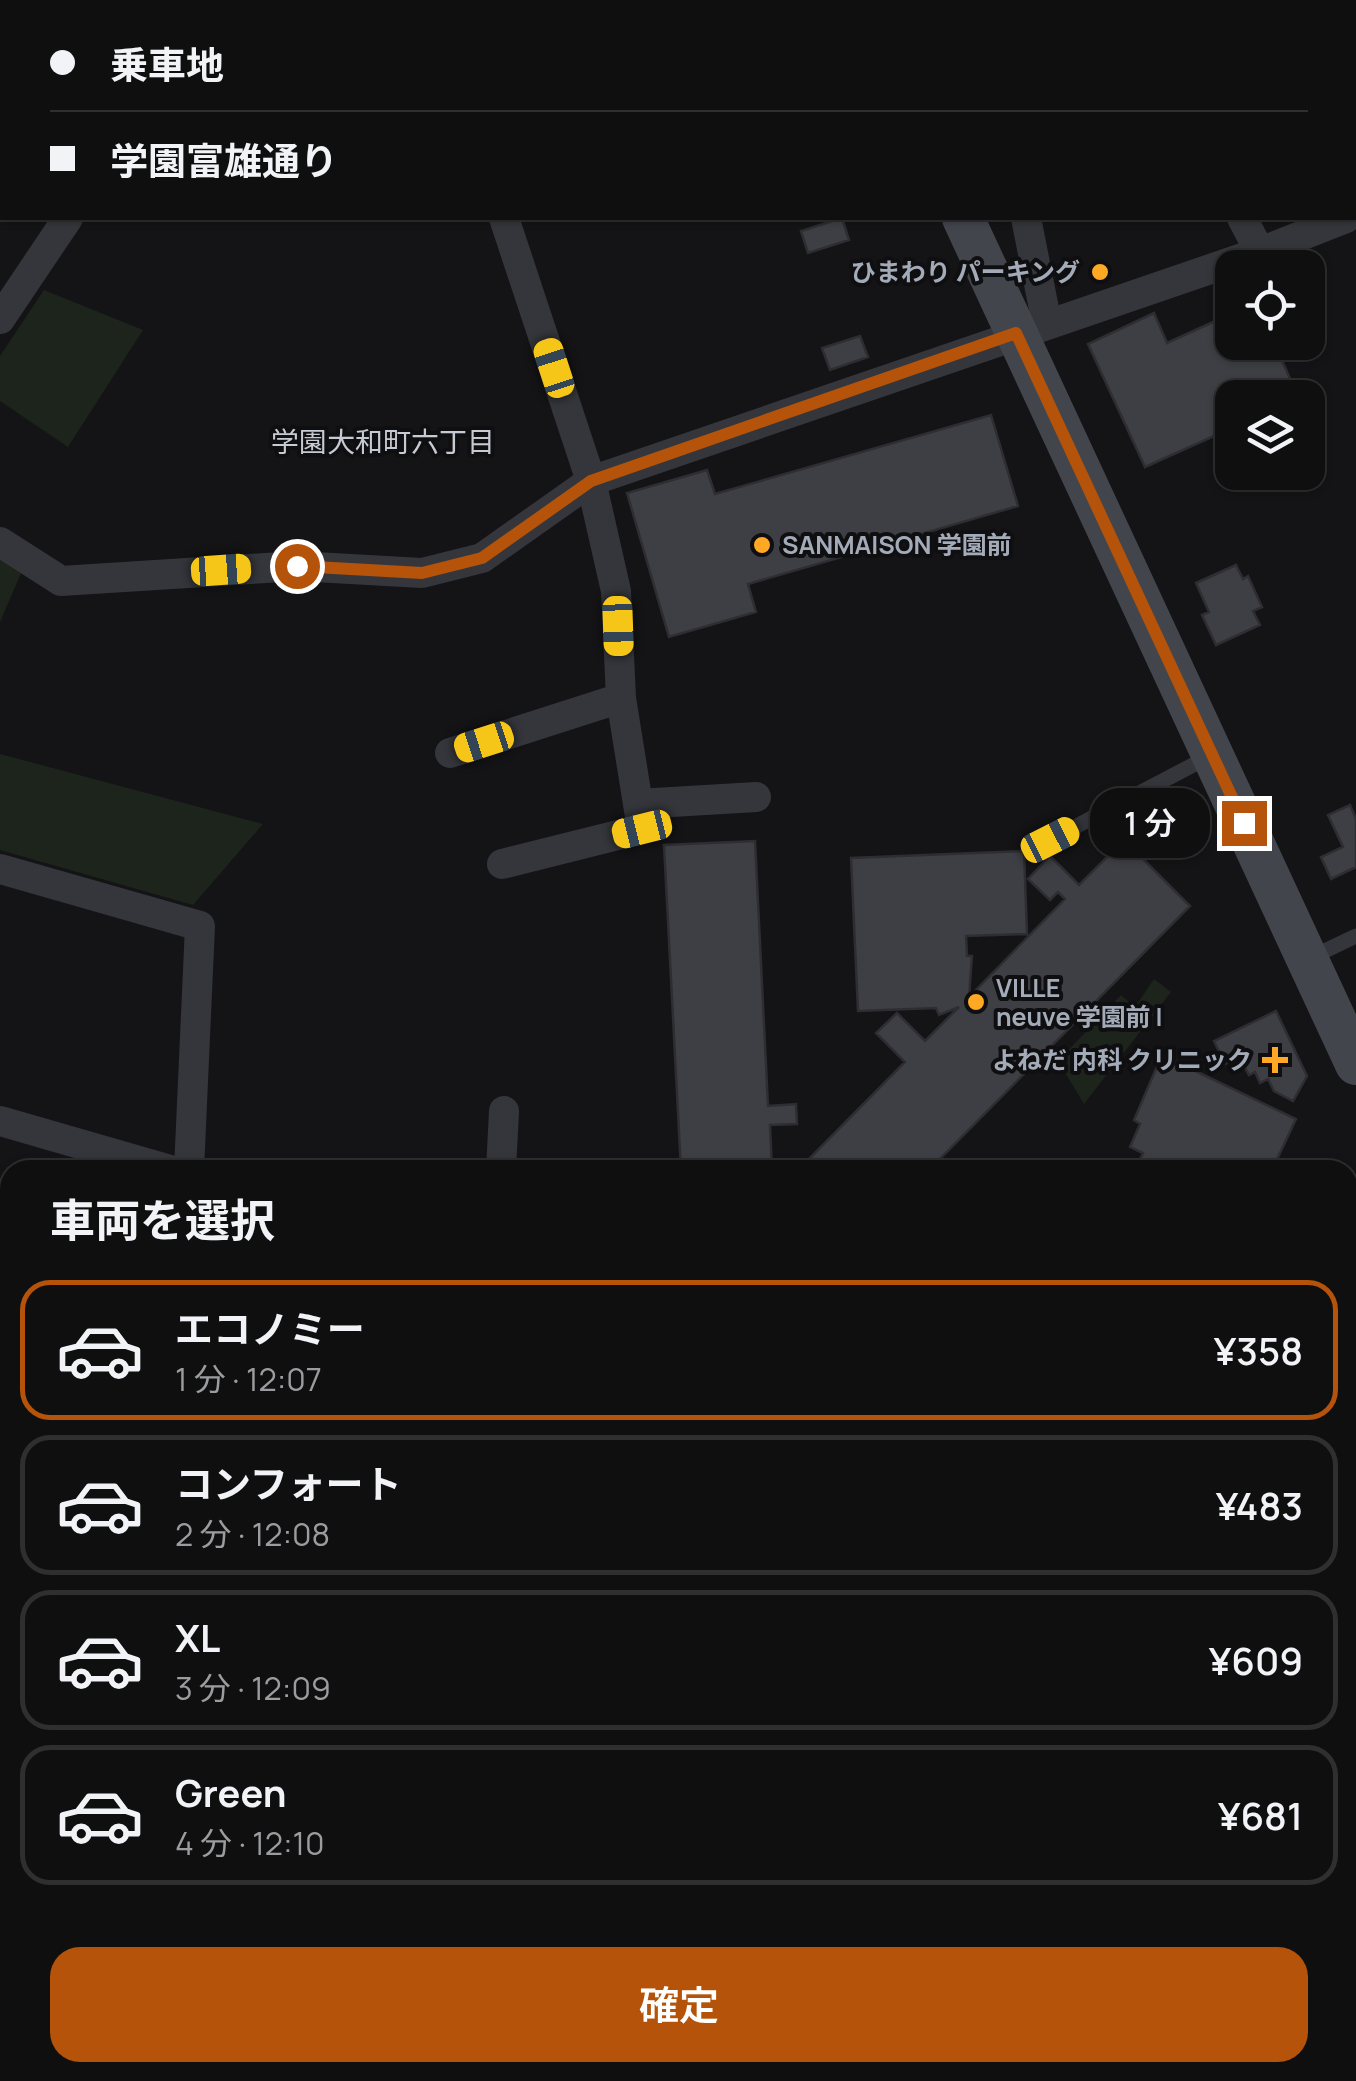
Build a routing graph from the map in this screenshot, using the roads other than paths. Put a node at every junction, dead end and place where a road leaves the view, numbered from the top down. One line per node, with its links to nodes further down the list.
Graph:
1 (67, 220): 10 (street)
2 (505, 220): 12 (street)
3 (964, 220): 11 (street)
4 (1026, 220): 11 (street)
5 (1243, 220): 7 (street)
6 (1341, 220): 8 (street)
7 (1259, 250)
8 (1265, 250)
9 (1215, 267): 11 (street)
10 (0, 319)
11 (1031, 329): 12 (street); 16 (street)
12 (591, 481): 13 (street); 14 (street)
13 (0, 542)
14 (620, 698): 15 (street); 18 (street)
15 (450, 754)
16 (1212, 755): 19 (lane); 23 (street)
17 (756, 797): 18 (street)
18 (638, 804): 20 (street)
19 (1050, 840)
20 (502, 864)
21 (0, 869): 28 (street)
22 (1356, 936): 23 (lane)
23 (1307, 960): 24 (street)
24 (1356, 1064)
25 (504, 1111): 29 (street)
26 (0, 1121): 27 (street)
27 (135, 1160)
28 (189, 1160)
29 (502, 1160)

